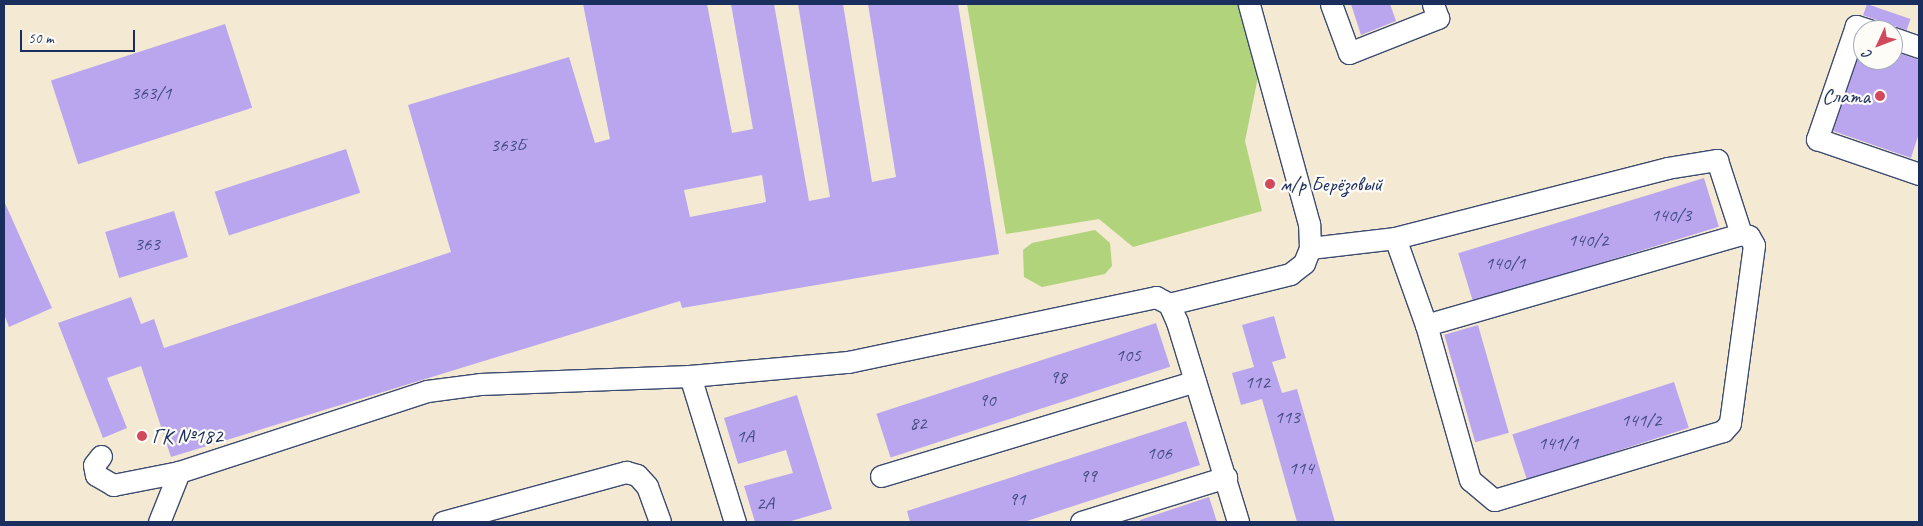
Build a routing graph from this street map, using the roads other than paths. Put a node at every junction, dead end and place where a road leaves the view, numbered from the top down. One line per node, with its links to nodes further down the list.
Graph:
1 (1249, 4): 10 (street)
2 (1331, 4): 3 (street)
3 (1433, 4)
4 (1853, 35): 7 (street)
5 (1903, 41): 6 (street)
6 (1919, 47)
7 (1919, 174)
8 (1741, 234): 9 (street); 12 (street); 12 (street)
9 (1395, 238): 10 (street); 12 (street)
10 (1310, 248): 11 (street)
11 (1169, 304): 13 (street); 14 (street)
12 (1426, 325)
13 (690, 376): 16 (street); 22 (street)
14 (1195, 381): 17 (street); 18 (street)
15 (100, 456): 16 (street)
16 (179, 472): 19 (street)
17 (881, 476)
18 (1226, 478): 23 (street); 24 (street)
19 (159, 522)
20 (443, 522): 21 (street)
21 (660, 522)
22 (735, 522)
23 (1081, 522)
24 (1238, 522)

